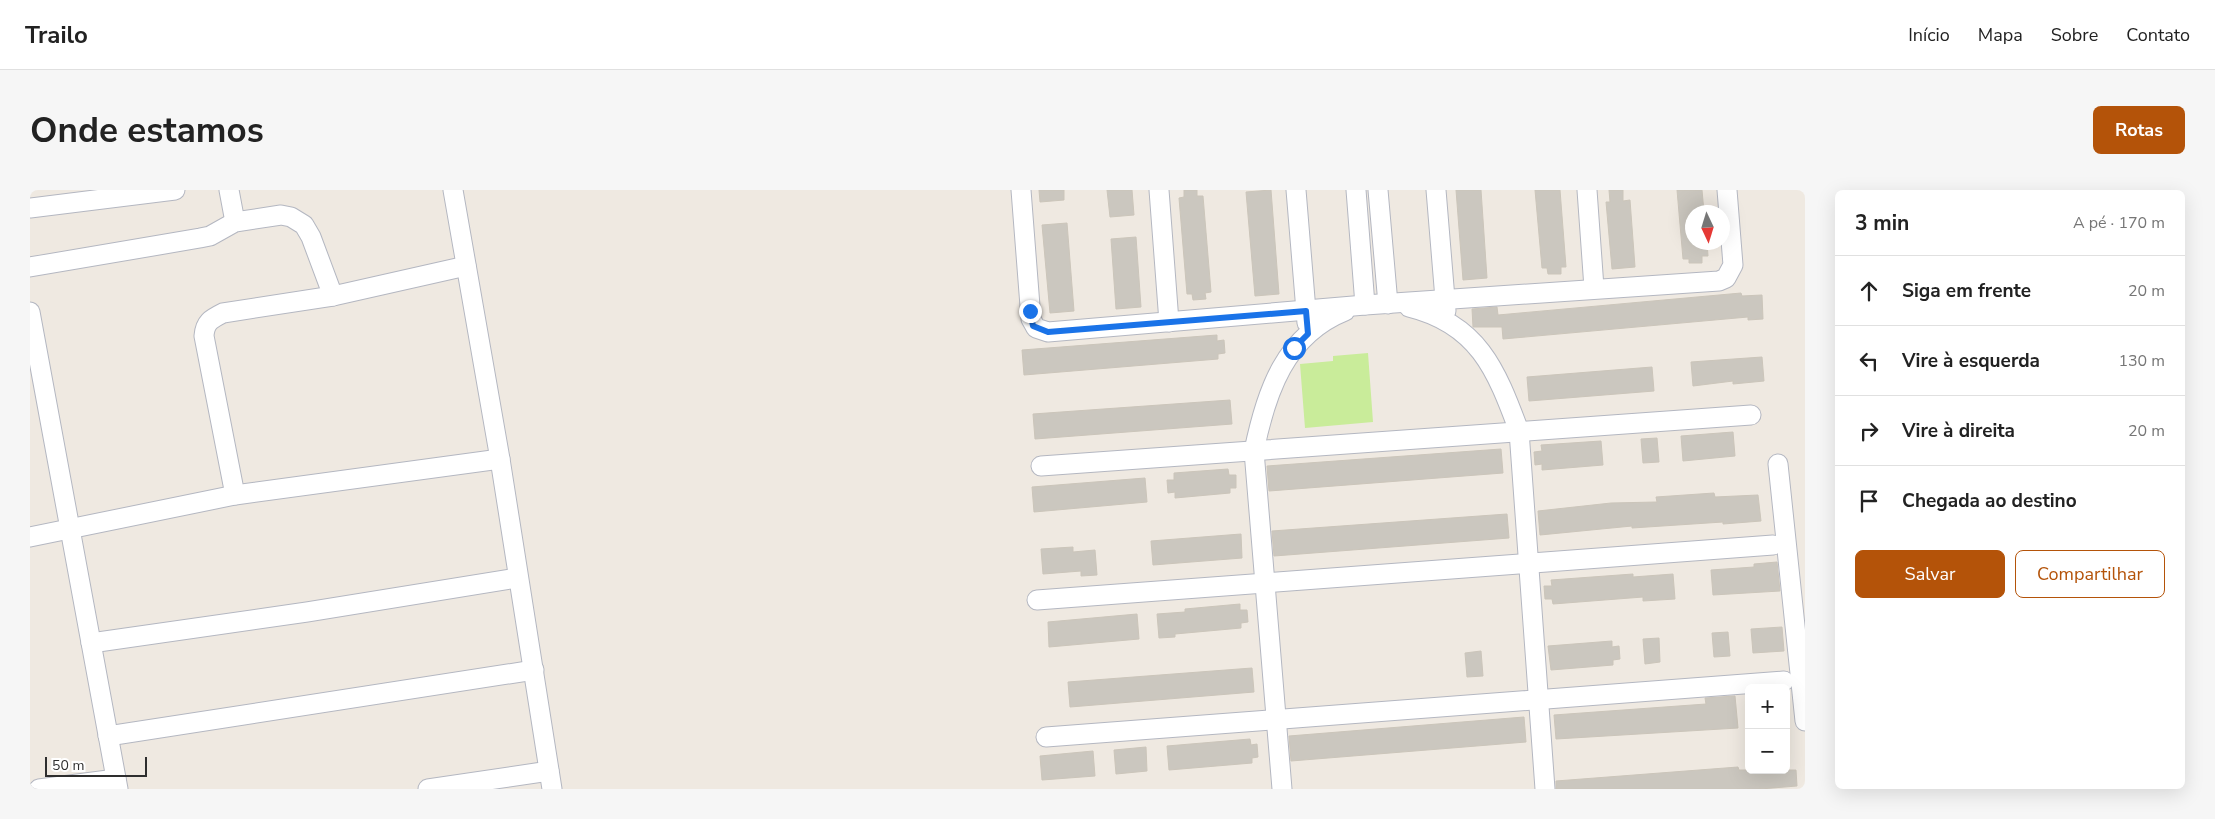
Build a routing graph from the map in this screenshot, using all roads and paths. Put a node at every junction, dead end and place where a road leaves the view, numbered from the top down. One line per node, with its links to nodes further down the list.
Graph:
1 (175, 190): 12 (street)
2 (229, 190): 13 (street)
3 (453, 190): 14 (street)
4 (1021, 190): 24 (street)
5 (1159, 190): 24 (street)
6 (1296, 190): 21 (street)
7 (1356, 190): 20 (street)
8 (1378, 190): 19 (street)
9 (1436, 190): 18 (street)
10 (1587, 190): 16 (street)
11 (1727, 190): 16 (street)
12 (30, 208)
13 (235, 222): 15 (street); 17 (street)
14 (466, 266): 17 (street); 30 (street)
15 (30, 267)
16 (1594, 288): 18 (street)
17 (333, 296): 33 (street)
18 (1445, 300): 19 (street); 23 (street)
19 (1388, 304): 20 (street); 23 (street)
20 (1365, 305): 21 (street); 25 (street)
21 (1306, 311): 24 (street); 25 (street)
22 (30, 312): 26 (street)
23 (1446, 320): 28 (street)
24 (1170, 322)
25 (1308, 334): 29 (street)
26 (34, 347): 34 (street)
27 (1751, 415): 28 (street)
28 (1519, 432): 29 (street); 37 (street)
29 (1254, 451): 32 (street); 39 (street)
30 (500, 459): 33 (street); 38 (street)
31 (1778, 464): 46 (street)
32 (1041, 466)
33 (235, 495): 34 (street)
34 (70, 529): 35 (street); 41 (street)
35 (30, 537)
36 (1773, 545): 37 (street)
37 (1530, 563): 39 (street); 44 (street)
38 (517, 578): 41 (street); 42 (street)
39 (1266, 583): 40 (street); 45 (street)
40 (1037, 600)
41 (91, 643): 47 (street)
42 (534, 670): 47 (street); 49 (street)
43 (1784, 681): 44 (street)
44 (1540, 700): 45 (street); 54 (street)
45 (1277, 720): 48 (street); 53 (street)
46 (1805, 721)
47 (108, 736): 50 (street)
48 (1046, 737)
49 (550, 780): 52 (street)
50 (117, 784): 51 (street)
51 (39, 789)
52 (428, 789)
53 (1282, 789)
54 (1545, 789)

